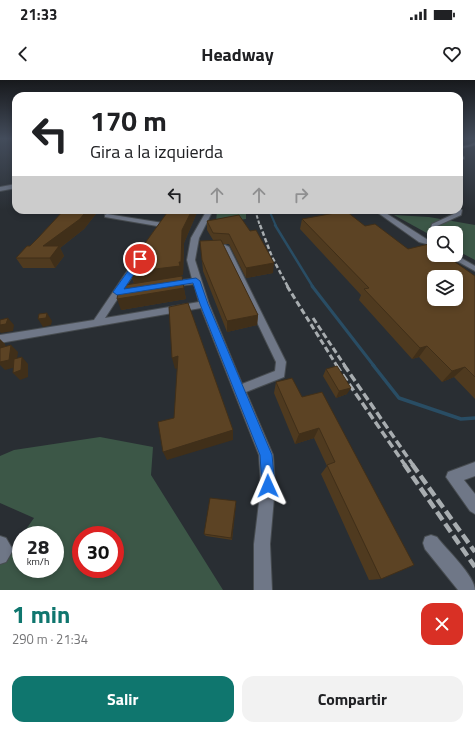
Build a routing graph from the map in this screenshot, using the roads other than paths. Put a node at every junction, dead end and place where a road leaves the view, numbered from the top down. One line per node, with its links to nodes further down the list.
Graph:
1 (12, 187): 2 (street)
2 (0, 189)
3 (208, 214): 10 (street)
4 (383, 214): 9 (street)
5 (459, 214): 8 (street)
6 (170, 215): 7 (street)
7 (106, 216)
8 (434, 226)
9 (427, 241)
10 (194, 246): 14 (street); 21 (street)
11 (142, 256): 17 (street)
12 (462, 262): 13 (street)
13 (475, 269)
14 (196, 281): 15 (street); 18 (street)
15 (165, 285)
16 (133, 290): 17 (street)
17 (117, 292): 19 (street)
18 (204, 304): 19 (street); 21 (street)
19 (97, 322): 20 (street)
20 (0, 339)
21 (239, 390): 27 (street)
22 (475, 469): 23 (street)
23 (475, 506)
24 (0, 544): 26 (street)
25 (431, 544): 28 (street)
26 (0, 556)
27 (263, 590)
28 (468, 590)

